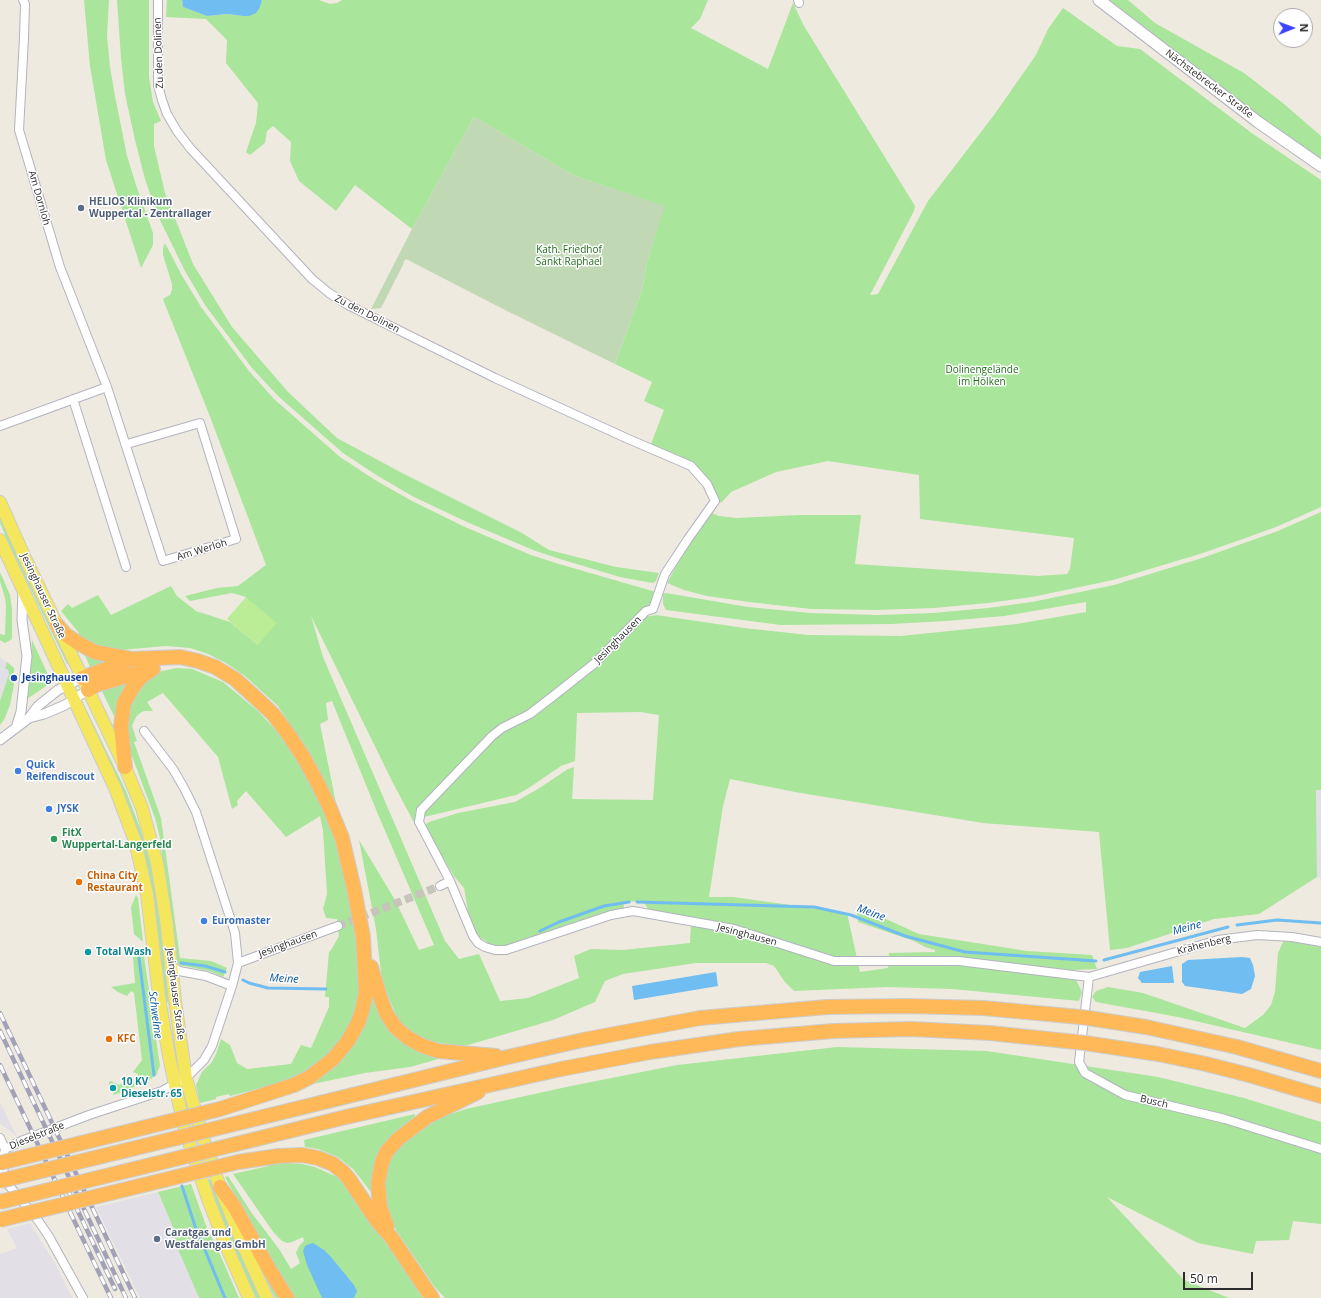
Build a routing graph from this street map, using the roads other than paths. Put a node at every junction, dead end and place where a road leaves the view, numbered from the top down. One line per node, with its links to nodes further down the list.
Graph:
1 (23, 0): 5 (street, Am Dornloh)
2 (158, 0): 9 (street, Zu den Dolinen)
3 (1099, 0): 4 (main road, Nächstebrecker Straße)
4 (1321, 166)
5 (107, 387): 6 (street); 8 (street, Am Werloh)
6 (73, 399): 7 (street); 12 (street)
7 (0, 426)
8 (126, 444): 8 (street, Am Werloh)
9 (715, 501): 26 (street, Jesinghausen)
10 (0, 502): 14 (main road, Jesinghauser Straße)
11 (0, 540): 13 (main road, Jesinghauser Straße)
12 (126, 567)
13 (23, 590): 19 (main road, Jesinghauser Straße); 22 (street)
14 (57, 625): 16 (highway); 18 (main road, Jesinghauser Straße)
15 (180, 657): 16 (highway); 17 (highway); 29 (highway)
16 (132, 659): 18 (highway)
17 (153, 668): 18 (highway); 25 (highway)
18 (85, 684): 19 (street); 20 (street); 25 (main road, Jesinghauser Straße)
19 (67, 685): 20 (main road, Jesinghauser Straße); 21 (street)
20 (74, 699): 21 (street); 39 (main road, Jesinghauser Straße)
21 (28, 718): 22 (street)
22 (16, 728): 24 (street)
23 (144, 731): 31 (street)
24 (0, 740)
25 (125, 767): 32 (main road, Jesinghauser Straße)
26 (450, 881): 27 (street); 33 (street, Jesinghausen)
27 (440, 886)
28 (338, 926): 31 (street, Jesinghausen)
29 (363, 937): 35 (highway); 44 (highway, bridge)
30 (1321, 942): 33 (street, Krähenberg)
31 (238, 962): 34 (street)
32 (171, 966): 34 (street); 37 (main road, Jesinghauser Straße)
33 (1089, 977): 43 (street, Busch)
34 (232, 986): 37 (street)
35 (508, 1057): 36 (highway); 45 (highway, bridge)
36 (1321, 1071)
37 (186, 1078): 39 (street, Dieselstraße); 46 (main road, Jesinghauser Straße)
38 (498, 1082): 40 (highway); 47 (highway, bridge); 49 (highway)
39 (175, 1084): 42 (street, Dieselstraße); 51 (main road, Jesinghauser Straße)
40 (1321, 1096)
41 (0, 1138): 42 (street)
42 (5, 1149): 50 (street, Dieselstraße)
43 (1321, 1149)
44 (0, 1163)
45 (0, 1181)
46 (220, 1187): 52 (main road, Jesinghauser Straße); 53 (highway)
47 (0, 1202)
48 (0, 1220): 49 (highway, bridge)
49 (391, 1237): 54 (highway)
50 (83, 1298)
51 (249, 1298)
52 (267, 1298)
53 (287, 1298)
54 (432, 1298)

